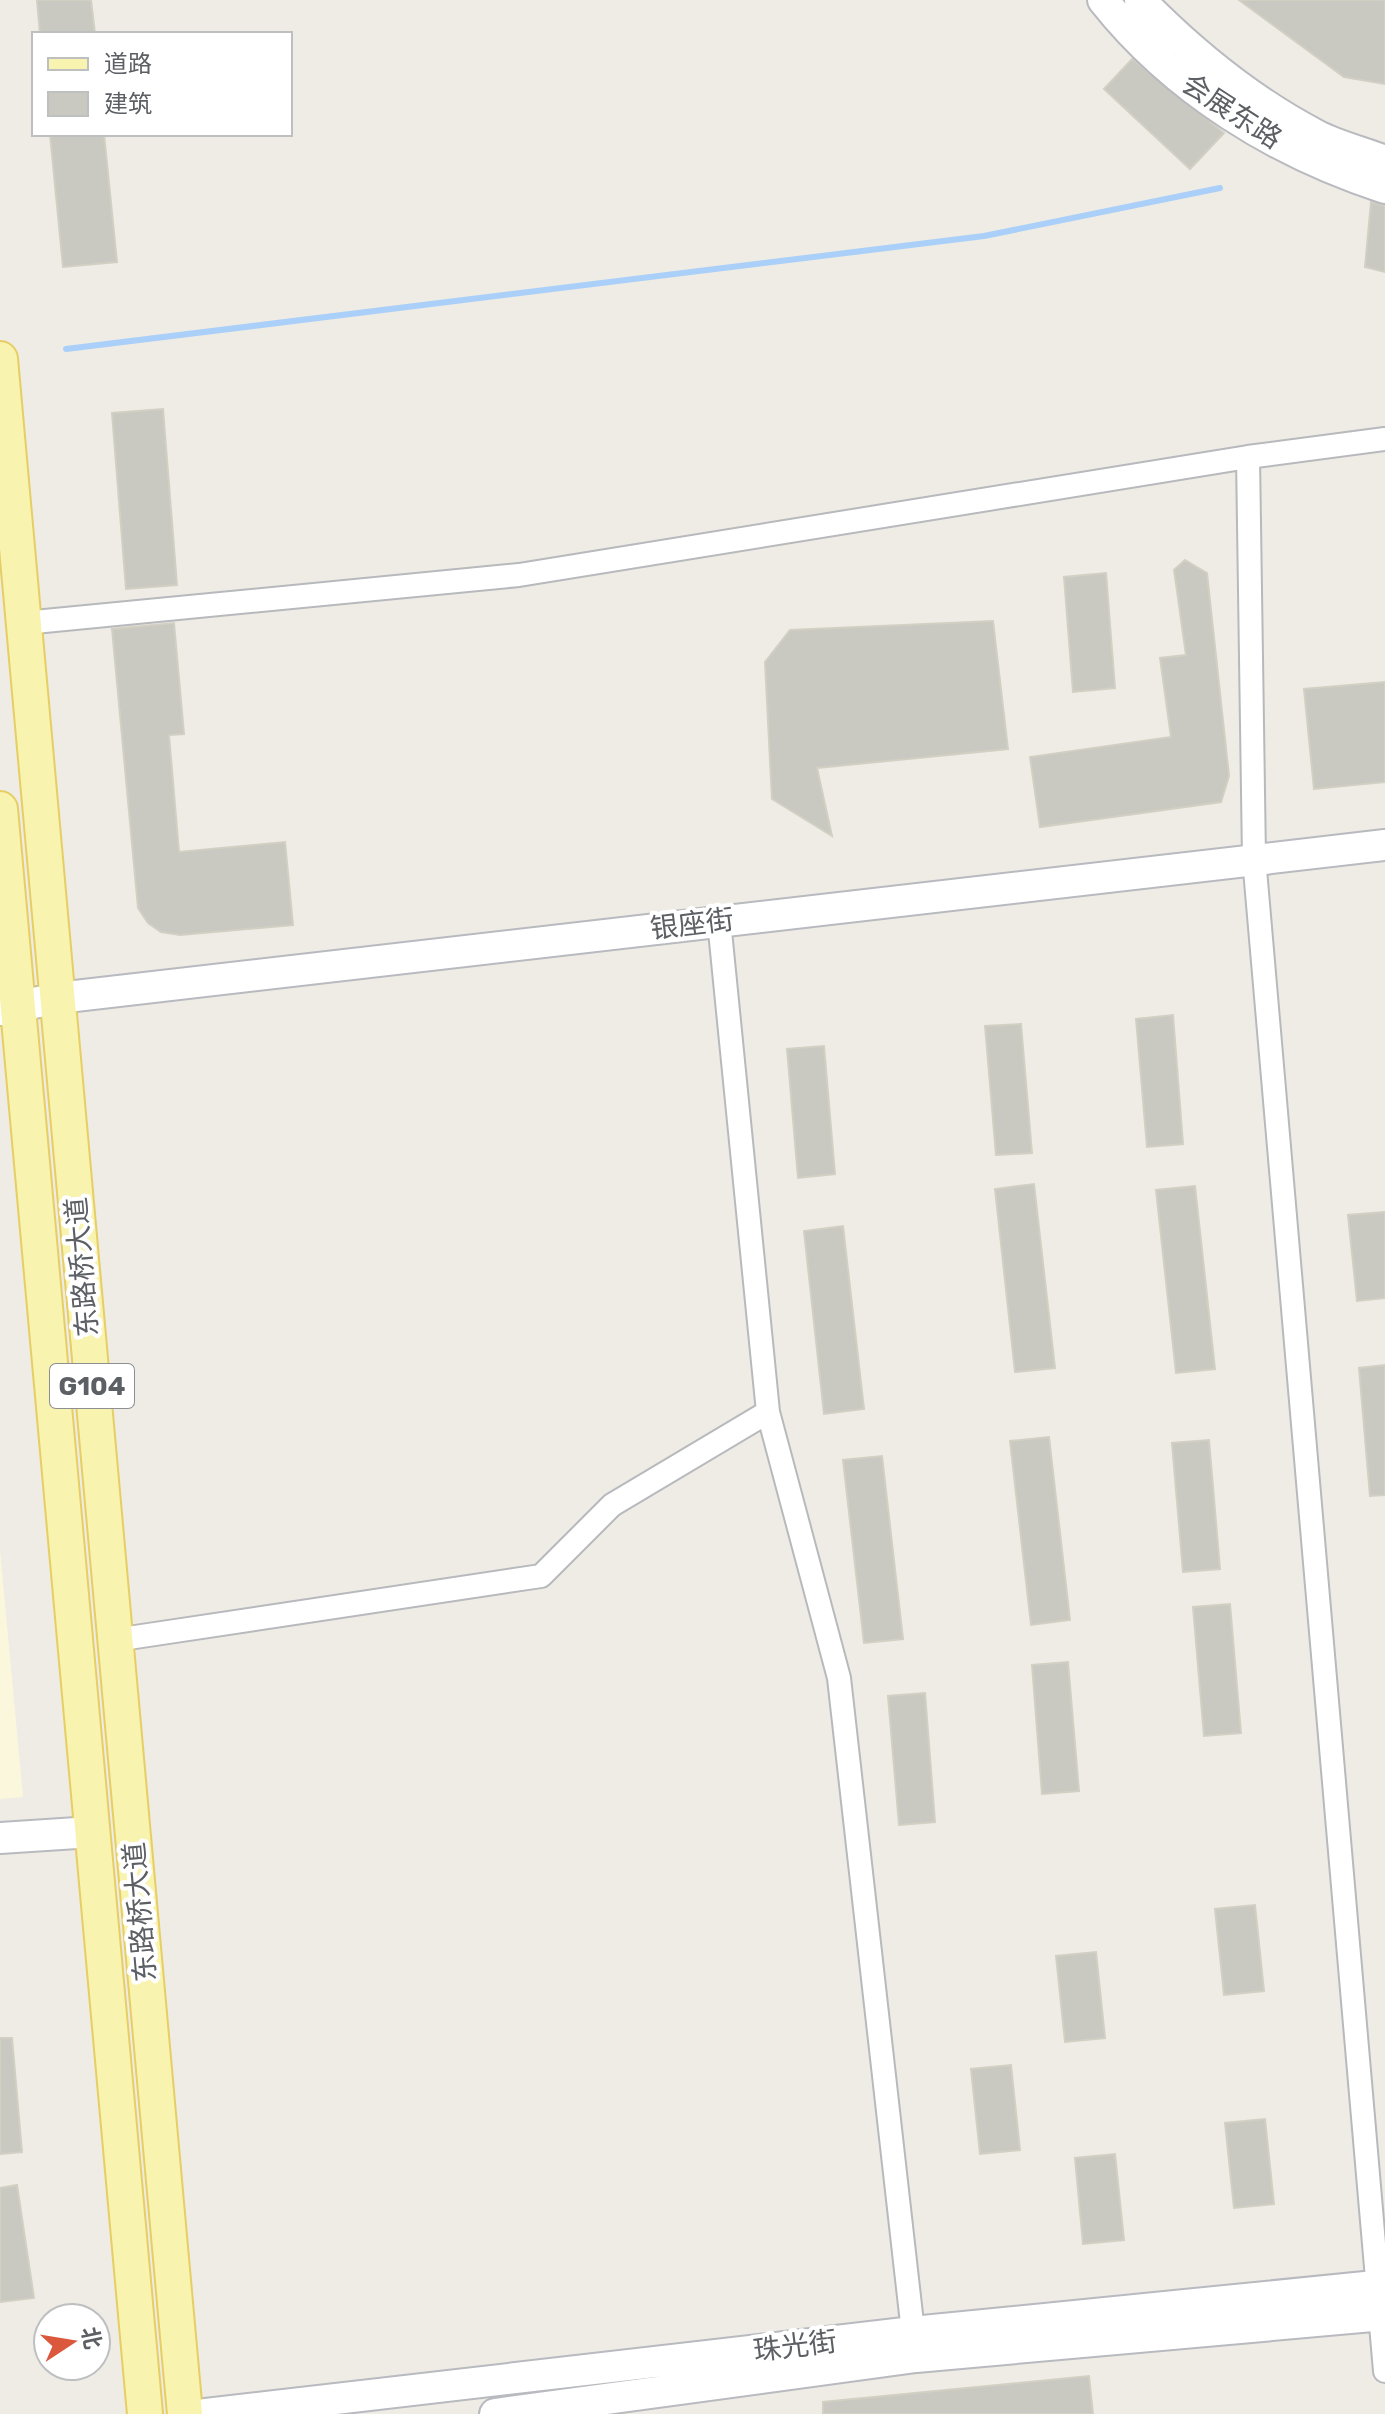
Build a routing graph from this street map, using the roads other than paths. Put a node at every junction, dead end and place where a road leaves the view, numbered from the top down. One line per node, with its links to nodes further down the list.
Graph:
1 (1103, 0): 4 (main road, 会展东路)
2 (1140, 0): 3 (main road, 会展东路)
3 (1385, 161)
4 (1385, 188)
5 (0, 359): 8 (main road, 东路桥大道 / G104)
6 (1385, 439): 7 (street)
7 (1248, 457): 8 (street); 12 (street)
8 (24, 623): 14 (main road, 东路桥大道 / G104)
9 (0, 809): 15 (main road, 东路桥大道 / G104)
10 (1385, 825): 12 (main road)
11 (1385, 845): 12 (main road, 银座街)
12 (1254, 848): 13 (main road, 银座街); 14 (main road); 20 (street)
13 (719, 921): 14 (main road, 银座街); 16 (street)
14 (57, 989): 15 (main road, 银座街); 17 (main road, 东路桥大道 / G104)
15 (8, 998): 18 (main road, 东路桥大道 / G104)
16 (768, 1412): 17 (street); 21 (street)
17 (115, 1640): 24 (main road, 东路桥大道 / G104)
18 (92, 1832): 19 (main road); 23 (main road, 东路桥大道 / G104)
19 (0, 1838)
20 (1381, 2301): 21 (main road, 珠光街); 22 (street); 26 (main road, 珠光街)
21 (913, 2332): 25 (main road, 珠光街)
22 (1385, 2371)
23 (145, 2414)
24 (185, 2414)
25 (206, 2414)
26 (495, 2414)

